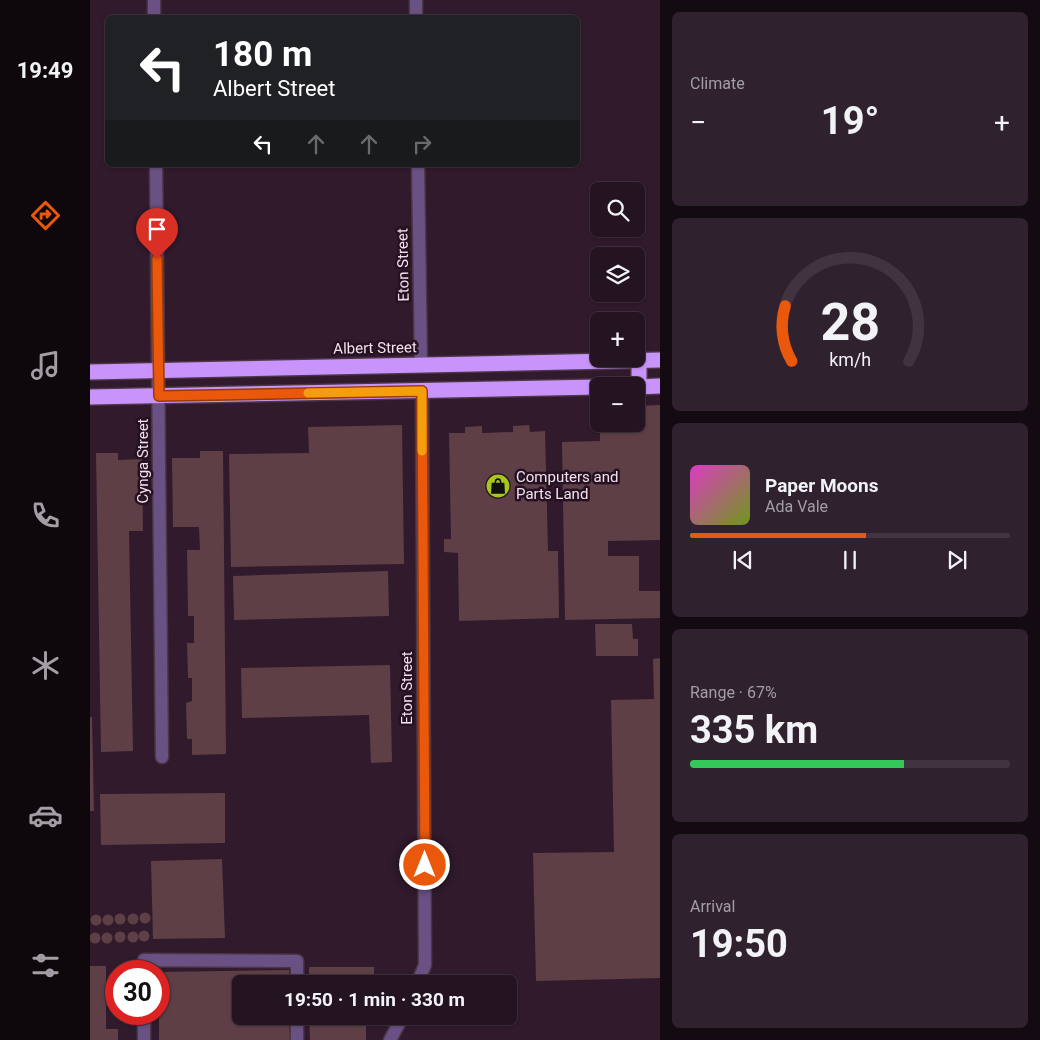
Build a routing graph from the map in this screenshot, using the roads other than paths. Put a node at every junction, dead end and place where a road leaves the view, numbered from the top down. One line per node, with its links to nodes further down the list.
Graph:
1 (154, 0): 3 (street)
2 (416, 0): 4 (street)
3 (154, 15)
4 (416, 15)
5 (156, 167): 12 (street, Cynga Street)
6 (418, 167): 11 (street, Eton Street)
7 (645, 360): 8 (highway, Albert Street)
8 (660, 360)
9 (590, 361): 10 (highway, Albert Street)
10 (557, 362): 11 (highway, Albert Street); 17 (highway)
11 (421, 365): 12 (highway, Albert Street); 18 (highway)
12 (158, 370): 13 (highway, Albert Street); 19 (street, Cynga Street)
13 (90, 372)
14 (660, 386): 16 (highway)
15 (590, 387): 17 (highway)
16 (645, 387)
17 (557, 388): 18 (highway)
18 (422, 391): 19 (highway); 24 (street, Eton Street)
19 (159, 396): 20 (highway); 21 (street, Cynga Street)
20 (90, 397)
21 (162, 757)
22 (170, 960): 23 (street)
23 (297, 975)
24 (421, 975)
25 (144, 1025): 28 (street)
26 (297, 1025): 29 (street)
27 (398, 1025): 30 (street)
28 (144, 1040)
29 (297, 1040)
30 (390, 1040)

